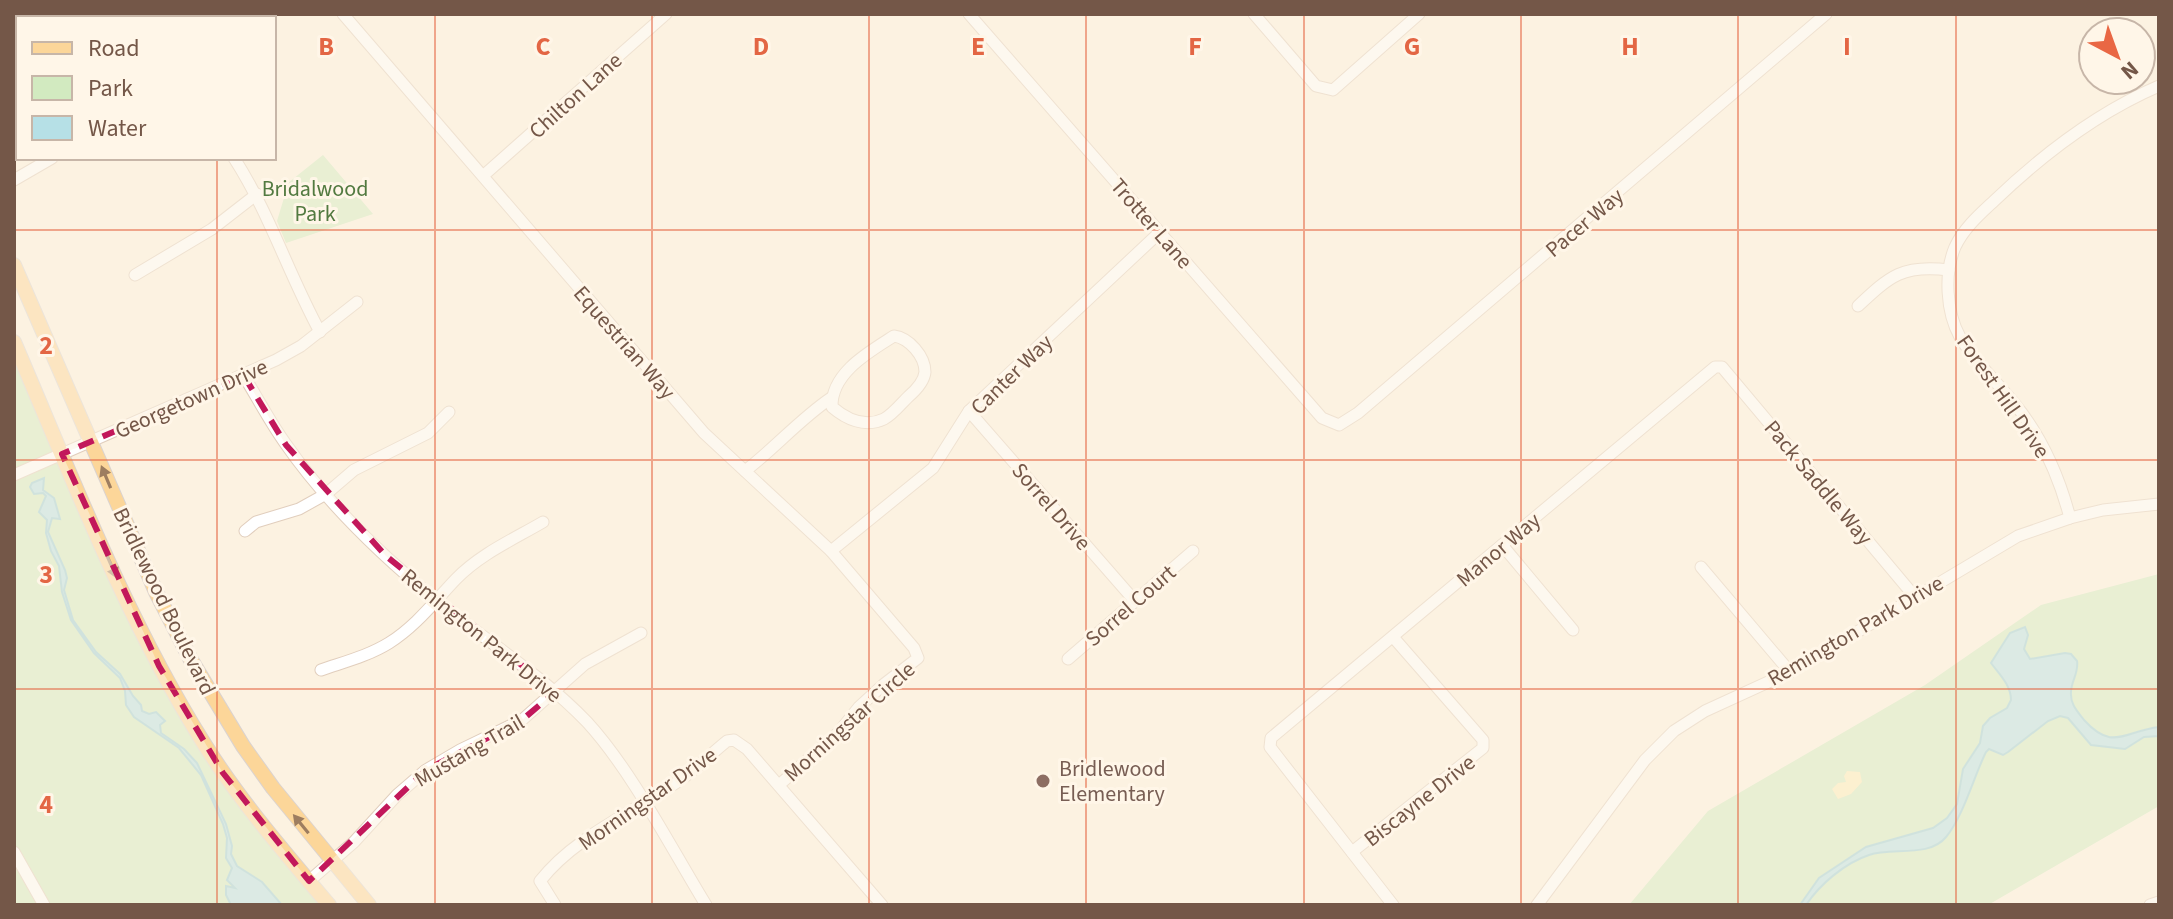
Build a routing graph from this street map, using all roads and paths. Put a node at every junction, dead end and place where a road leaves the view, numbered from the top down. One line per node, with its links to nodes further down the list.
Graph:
1 (343, 14): 10 (street, Equestrian Way)
2 (666, 14): 10 (street, Chilton Lane)
3 (969, 14): 13 (street, Trotter Lane)
4 (1254, 14): 5 (street)
5 (1419, 14)
6 (1826, 14): 26 (street, Pacer Way)
7 (2159, 86): 15 (street, Forest Hill Drive)
8 (49, 160): 11 (street)
9 (235, 160): 12 (street)
10 (484, 175): 29 (street, Equestrian Way)
11 (14, 180)
12 (257, 194): 16 (street); 19 (street)
13 (1160, 232): 24 (street, Canter Way); 26 (street, Trotter Lane)
14 (14, 265): 27 (main road, Bridlewood Boulevard)
15 (1949, 270): 18 (street); 33 (street, Forest Hill Drive)
16 (135, 275)
17 (357, 302): 19 (street, Georgetown Drive)
18 (1858, 306)
19 (320, 332): 22 (street, Georgetown Drive)
20 (14, 342): 28 (main road, Bridlewood Boulevard)
21 (1722, 367): 36 (street, Manor Way); 40 (street, Pack Saddle Way)
22 (244, 376): 27 (street, Georgetown Drive); 31 (street, Remington Park Drive)
23 (831, 398): 23 (street); 29 (street)
24 (969, 411): 37 (street, Canter Way); 41 (street, Sorrel Drive)
25 (449, 412): 31 (street)
26 (1339, 425)
27 (91, 442): 28 (street, Georgetown Drive); 55 (main road, Bridlewood Boulevard, one-way to 27)
28 (62, 454): 30 (street, Georgetown Drive); 56 (main road, Bridlewood Boulevard, one-way to 56)
29 (745, 471): 37 (street, Equestrian Way)
30 (14, 475)
31 (326, 494): 35 (street); 42 (street, Remington Park Drive)
32 (2159, 504): 33 (street, Remington Park Drive)
33 (2070, 518): 40 (street, Remington Park Drive)
34 (543, 522): 42 (street)
35 (245, 531)
36 (1502, 545): 43 (street); 45 (street, Manor Way)
37 (831, 551): 46 (street, Equestrian Way)
38 (1193, 551): 41 (street, Sorrel Court)
39 (1701, 567): 49 (street)
40 (1915, 597): 49 (street, Remington Park Drive)
41 (1134, 600): 47 (street, Sorrel Court)
42 (437, 601): 48 (street); 50 (street, Remington Park Drive)
43 (1573, 630)
44 (641, 633): 50 (street, Mustang Trail)
45 (1393, 637): 54 (street, Manor Way); 54 (street, Biscayne Drive)
46 (918, 658): 51 (street, Morningstar Circle)
47 (1068, 659)
48 (321, 670)
49 (1790, 672): 65 (street, Remington Park Drive)
50 (555, 692): 52 (street, Remington Park Drive); 55 (street, Mustang Trail)
51 (779, 785): 52 (street, Morningstar Drive); 63 (street, Morningstar Drive)
52 (644, 803): 61 (street, Morningstar Drive); 62 (street, Remington Park Drive)
53 (14, 852): 58 (street)
54 (1352, 852): 64 (street)
55 (332, 862): 56 (street, Mustang Trail); 60 (main road, Bridlewood Boulevard)
56 (309, 881): 59 (main road, Bridlewood Boulevard)
57 (2159, 902): 66 (street)
58 (44, 905)
59 (329, 905)
60 (369, 905)
61 (555, 905)
62 (706, 905)
63 (882, 905)
64 (1393, 905)
65 (1537, 905)
66 (2150, 905)

